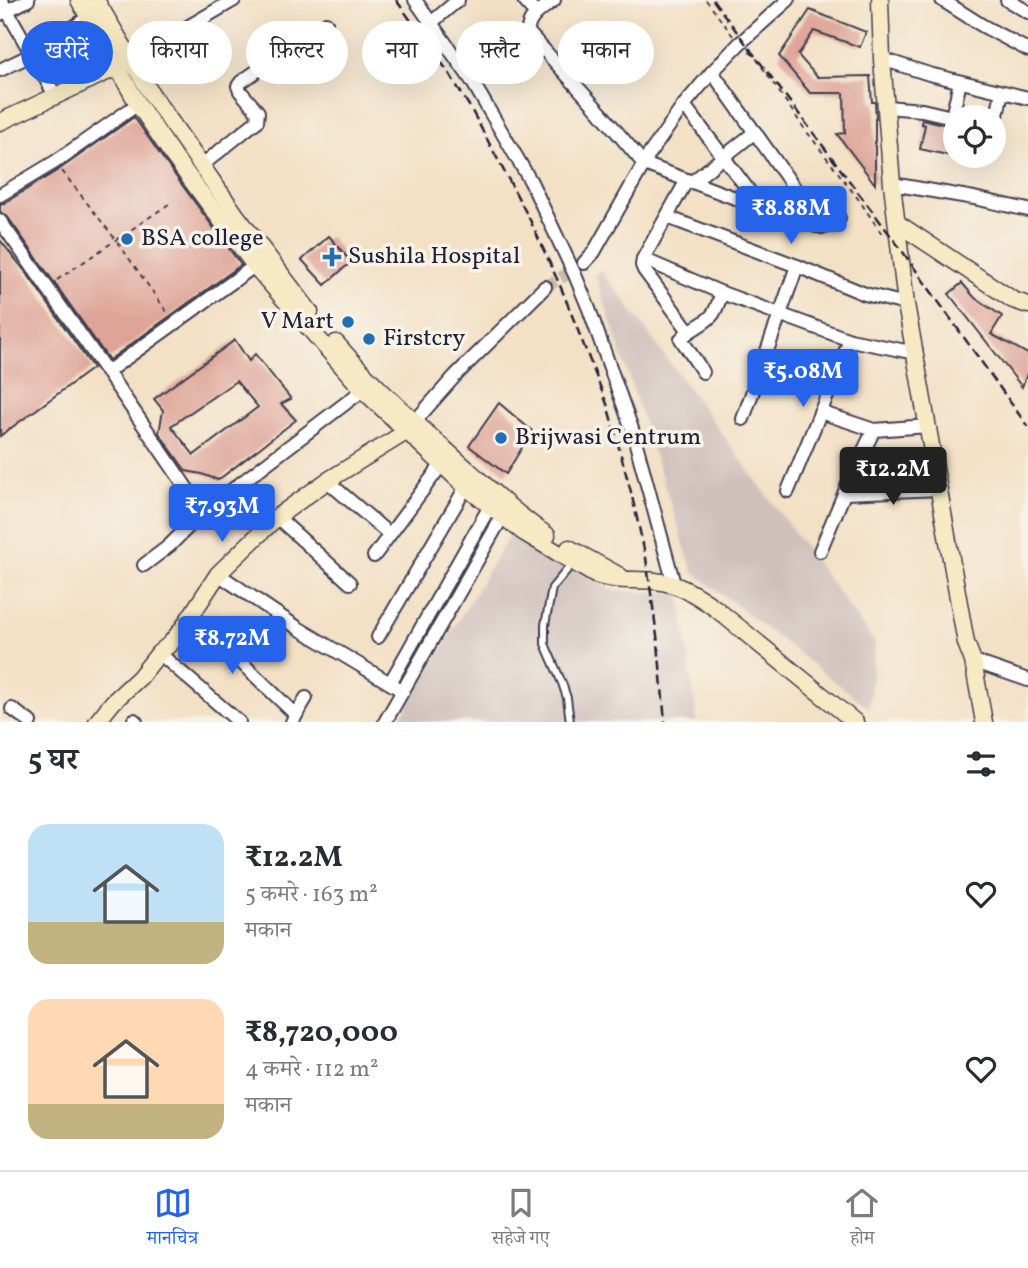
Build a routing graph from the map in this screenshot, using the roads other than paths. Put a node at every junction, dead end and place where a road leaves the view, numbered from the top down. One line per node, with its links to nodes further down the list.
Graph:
1 (28, 0): 13 (street)
2 (79, 0): 16 (main road)
3 (96, 0): 25 (main road)
4 (234, 0): 25 (street)
5 (415, 0): 18 (street)
6 (458, 0): 19 (street)
7 (524, 0): 15 (street)
8 (554, 0): 15 (street)
9 (788, 0): 27 (street)
10 (880, 0): 23 (main road)
11 (942, 0): 22 (street)
12 (1007, 0): 14 (street)
13 (2, 8): 20 (street)
14 (1028, 12)
15 (536, 14): 43 (street)
16 (89, 17): 17 (street); 25 (main road)
17 (83, 21)
18 (430, 21)
19 (433, 21)
20 (21, 38)
21 (442, 39): 92 (street)
22 (1028, 50)
23 (882, 59): 29 (street); 38 (main road)
24 (21, 60): 26 (street)
25 (124, 64): 32 (main road); 34 (main road); 44 (main road)
26 (0, 70)
27 (712, 72): 35 (street); 41 (street)
28 (246, 79): 44 (street)
29 (960, 82): 31 (street); 36 (street)
30 (49, 84): 32 (street)
31 (1002, 92): 33 (street); 37 (street)
32 (56, 97): 40 (main road)
33 (1028, 98)
34 (138, 104): 47 (street); 56 (main road)
35 (684, 105): 42 (street); 43 (street)
36 (956, 105)
37 (999, 105)
38 (886, 107): 39 (street); 46 (main road)
39 (943, 115)
40 (0, 122)
41 (755, 132): 42 (street); 54 (street)
42 (724, 156): 45 (street); 48 (street)
43 (644, 164): 45 (street); 57 (street)
44 (201, 166): 56 (main road)
45 (689, 181): 48 (street); 50 (street)
46 (892, 184): 49 (street); 53 (main road)
47 (0, 195)
48 (763, 209): 54 (street)
49 (1028, 210)
50 (667, 218): 55 (street); 58 (street)
51 (839, 218): 54 (street)
52 (0, 220): 67 (street)
53 (897, 223): 61 (main road); 62 (main road)
54 (822, 227)
55 (643, 259): 60 (street); 64 (street)
56 (261, 261): 67 (street); 69 (main road); 73 (main road)
57 (584, 262)
58 (797, 266): 61 (street); 63 (street)
59 (545, 287): 73 (street)
60 (722, 293): 63 (street); 64 (street)
61 (906, 304): 66 (main road)
62 (1028, 305)
63 (779, 314): 65 (street); 71 (street)
64 (689, 331): 68 (street)
65 (850, 340): 66 (street); 70 (street)
66 (916, 353): 72 (main road)
67 (107, 372): 82 (street)
68 (703, 372)
69 (363, 390): 73 (main road); 82 (street)
70 (820, 412): 74 (street); 79 (street)
71 (743, 419)
72 (928, 426): 74 (street); 78 (main road)
73 (410, 427): 75 (main road); 76 (main road); 81 (main road)
74 (874, 430): 80 (street)
75 (442, 464): 77 (main road); 84 (street)
76 (327, 481): 83 (main road); 84 (street)
77 (466, 487): 81 (main road); 94 (street)
78 (939, 489): 80 (street); 96 (main road)
79 (789, 491)
80 (845, 493): 85 (street)
81 (500, 509): 87 (main road); 90 (main road); 98 (street); 99 (street)
82 (203, 512): 88 (street)
83 (276, 517): 89 (main road); 91 (street)
84 (389, 534): 86 (street)
85 (820, 551)
86 (374, 556)
87 (573, 563): 90 (main road); 108 (lane)
88 (144, 565)
89 (218, 574): 93 (main road); 98 (street)
90 (627, 581): 92 (main road)
91 (350, 583)
92 (674, 584): 103 (main road)
93 (191, 614): 95 (main road); 102 (street)
94 (378, 637)
95 (159, 653): 105 (main road); 106 (street)
96 (973, 662): 97 (street); 109 (main road)
97 (1028, 680)
98 (390, 683): 99 (street)
99 (402, 691): 107 (street)
100 (306, 698): 102 (street)
101 (12, 709): 104 (street)
102 (294, 719)
103 (849, 720)
104 (30, 722)
105 (97, 722)
106 (239, 722)
107 (385, 722)
108 (570, 722)
109 (984, 722)

